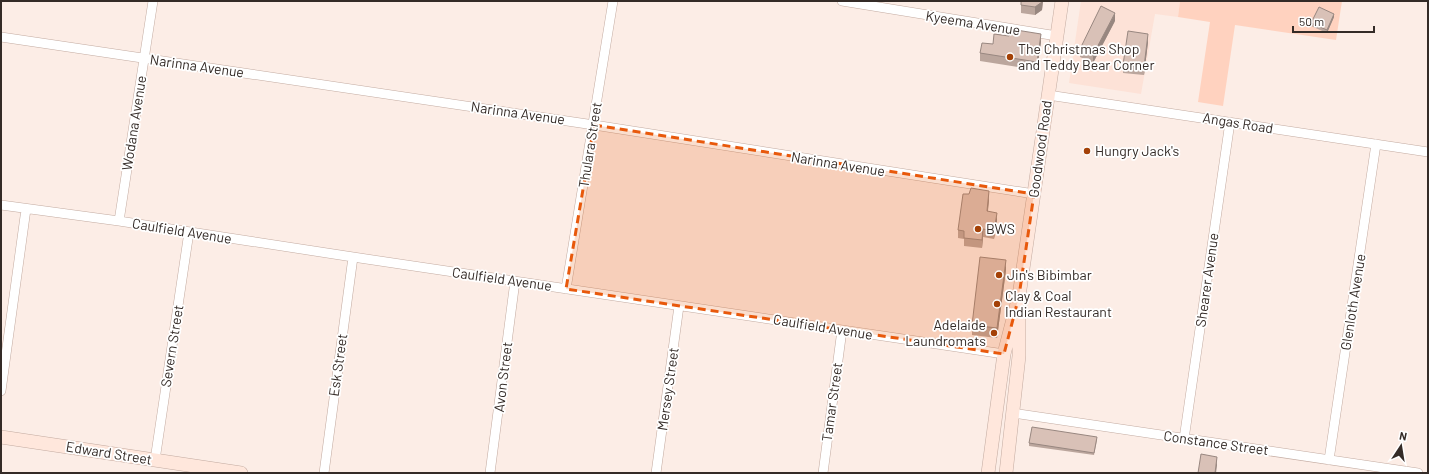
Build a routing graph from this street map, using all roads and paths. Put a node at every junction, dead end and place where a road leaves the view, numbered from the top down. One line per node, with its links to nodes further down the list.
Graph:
1 (153, 1): 7 (street, Wodana Avenue)
2 (614, 1): 10 (street, Thulara Street)
3 (842, 1): 5 (street, Kyeema Avenue)
4 (1062, 1): 5 (main road, Goodwood Road)
5 (1057, 36): 8 (main road, Goodwood Road)
6 (1, 37): 7 (street, Narinna Avenue)
7 (144, 58): 10 (street, Narinna Avenue); 16 (street, Wodana Avenue)
8 (1048, 95): 9 (street, Angas Road); 13 (main road, Goodwood Road)
9 (1230, 122): 11 (street, Angas Road); 28 (street, Shearer Avenue)
10 (594, 125): 13 (street, Narinna Avenue); 20 (street, Thulara Street)
11 (1376, 144): 12 (street, Angas Road); 30 (street, Glenloth Avenue)
12 (1428, 152)
13 (1034, 194): 21 (main road, Goodwood Road)
14 (1, 205): 15 (street, Caulfield Avenue)
15 (26, 209): 16 (street, Caulfield Avenue); 25 (street)
16 (119, 221): 17 (street, Caulfield Avenue)
17 (189, 232): 18 (street, Caulfield Avenue); 29 (street, Severn Street)
18 (353, 257): 19 (street, Caulfield Avenue); 33 (street, Esk Street)
19 (515, 281): 20 (street, Caulfield Avenue); 34 (street, Avon Street)
20 (566, 289): 22 (street, Caulfield Avenue)
21 (1018, 296): 24 (main road, Goodwood Road); 26 (main road, Goodwood Road)
22 (679, 306): 23 (street, Caulfield Avenue); 35 (street, Mersey Street)
23 (842, 330): 24 (street, Caulfield Avenue); 36 (street, Tamar Street)
24 (1004, 354): 37 (main road, Goodwood Road)
25 (1, 391)
26 (1013, 414): 28 (street, Constance Street); 38 (main road, Goodwood Road)
27 (1, 437): 29 (main road, Edward Street)
28 (1184, 438): 30 (street, Constance Street)
29 (155, 460): 31 (main road, Edward Street)
30 (1329, 460): 39 (street, Constance Street)
31 (190, 469): 32 (main road, Edward Street)
32 (241, 473)
33 (324, 473)
34 (490, 473)
35 (656, 473)
36 (823, 473)
37 (988, 473)
38 (1006, 473)
39 (1418, 473)

